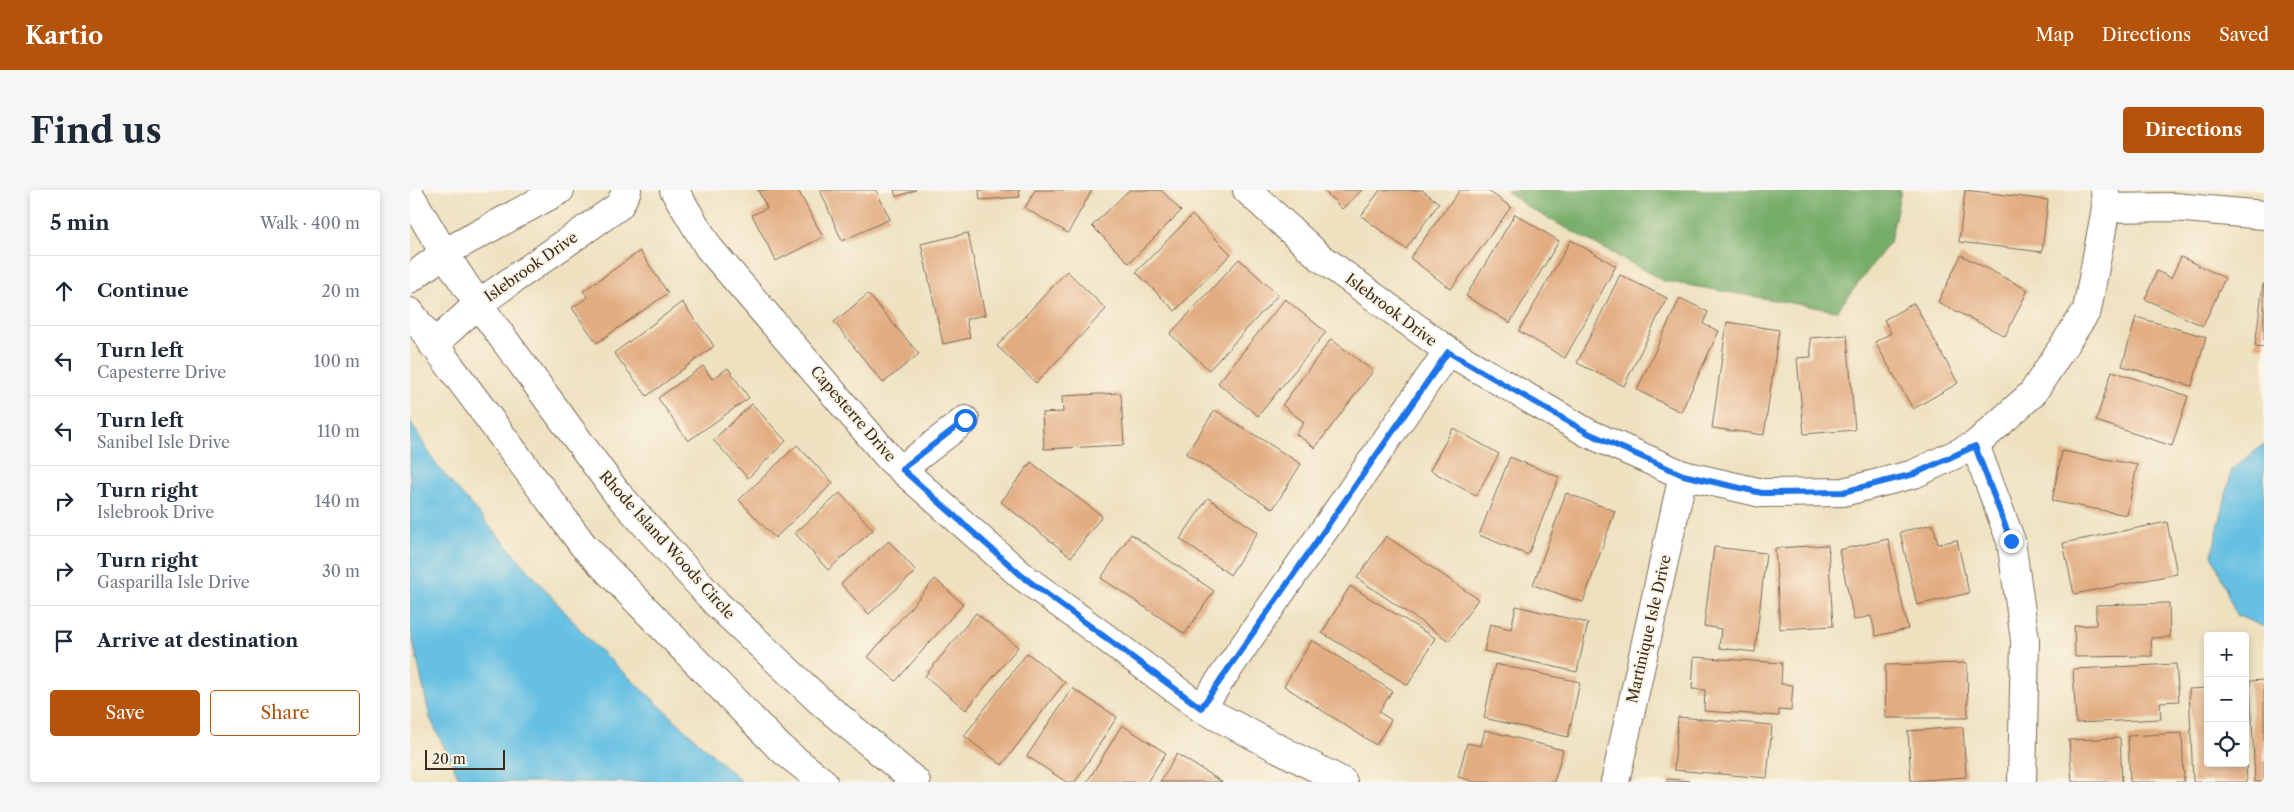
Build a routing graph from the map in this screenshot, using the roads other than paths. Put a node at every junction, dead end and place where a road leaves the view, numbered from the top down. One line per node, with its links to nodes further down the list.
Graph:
1 (560, 190): 8 (street)
2 (627, 190): 10 (street, Islebrook Drive)
3 (674, 190): 16 (street, Capesterre Drive)
4 (1247, 190): 13 (street, Islebrook Drive)
5 (410, 195): 8 (street, Rhode Island Woods Circle)
6 (2106, 199): 7 (street); 15 (street, Islebrook Drive)
7 (2264, 215)
8 (444, 253): 9 (street); 10 (street, Rhode Island Woods Circle)
9 (410, 279)
10 (478, 304): 12 (street, Islebrook Drive); 20 (street, Rhode Island Woods Circle)
11 (410, 312): 12 (street)
12 (433, 345): 19 (street)
13 (1448, 352): 17 (street, Islebrook Drive); 18 (street)
14 (965, 420): 16 (street)
15 (1975, 446): 17 (street, Islebrook Drive); 23 (street)
16 (902, 469): 18 (street, Capesterre Drive)
17 (1683, 475): 22 (street, Martinique Isle Drive)
18 (1201, 708): 21 (street, Capesterre Drive)
19 (823, 782)
20 (916, 782)
21 (1343, 782)
22 (1615, 782)
23 (2022, 782)

